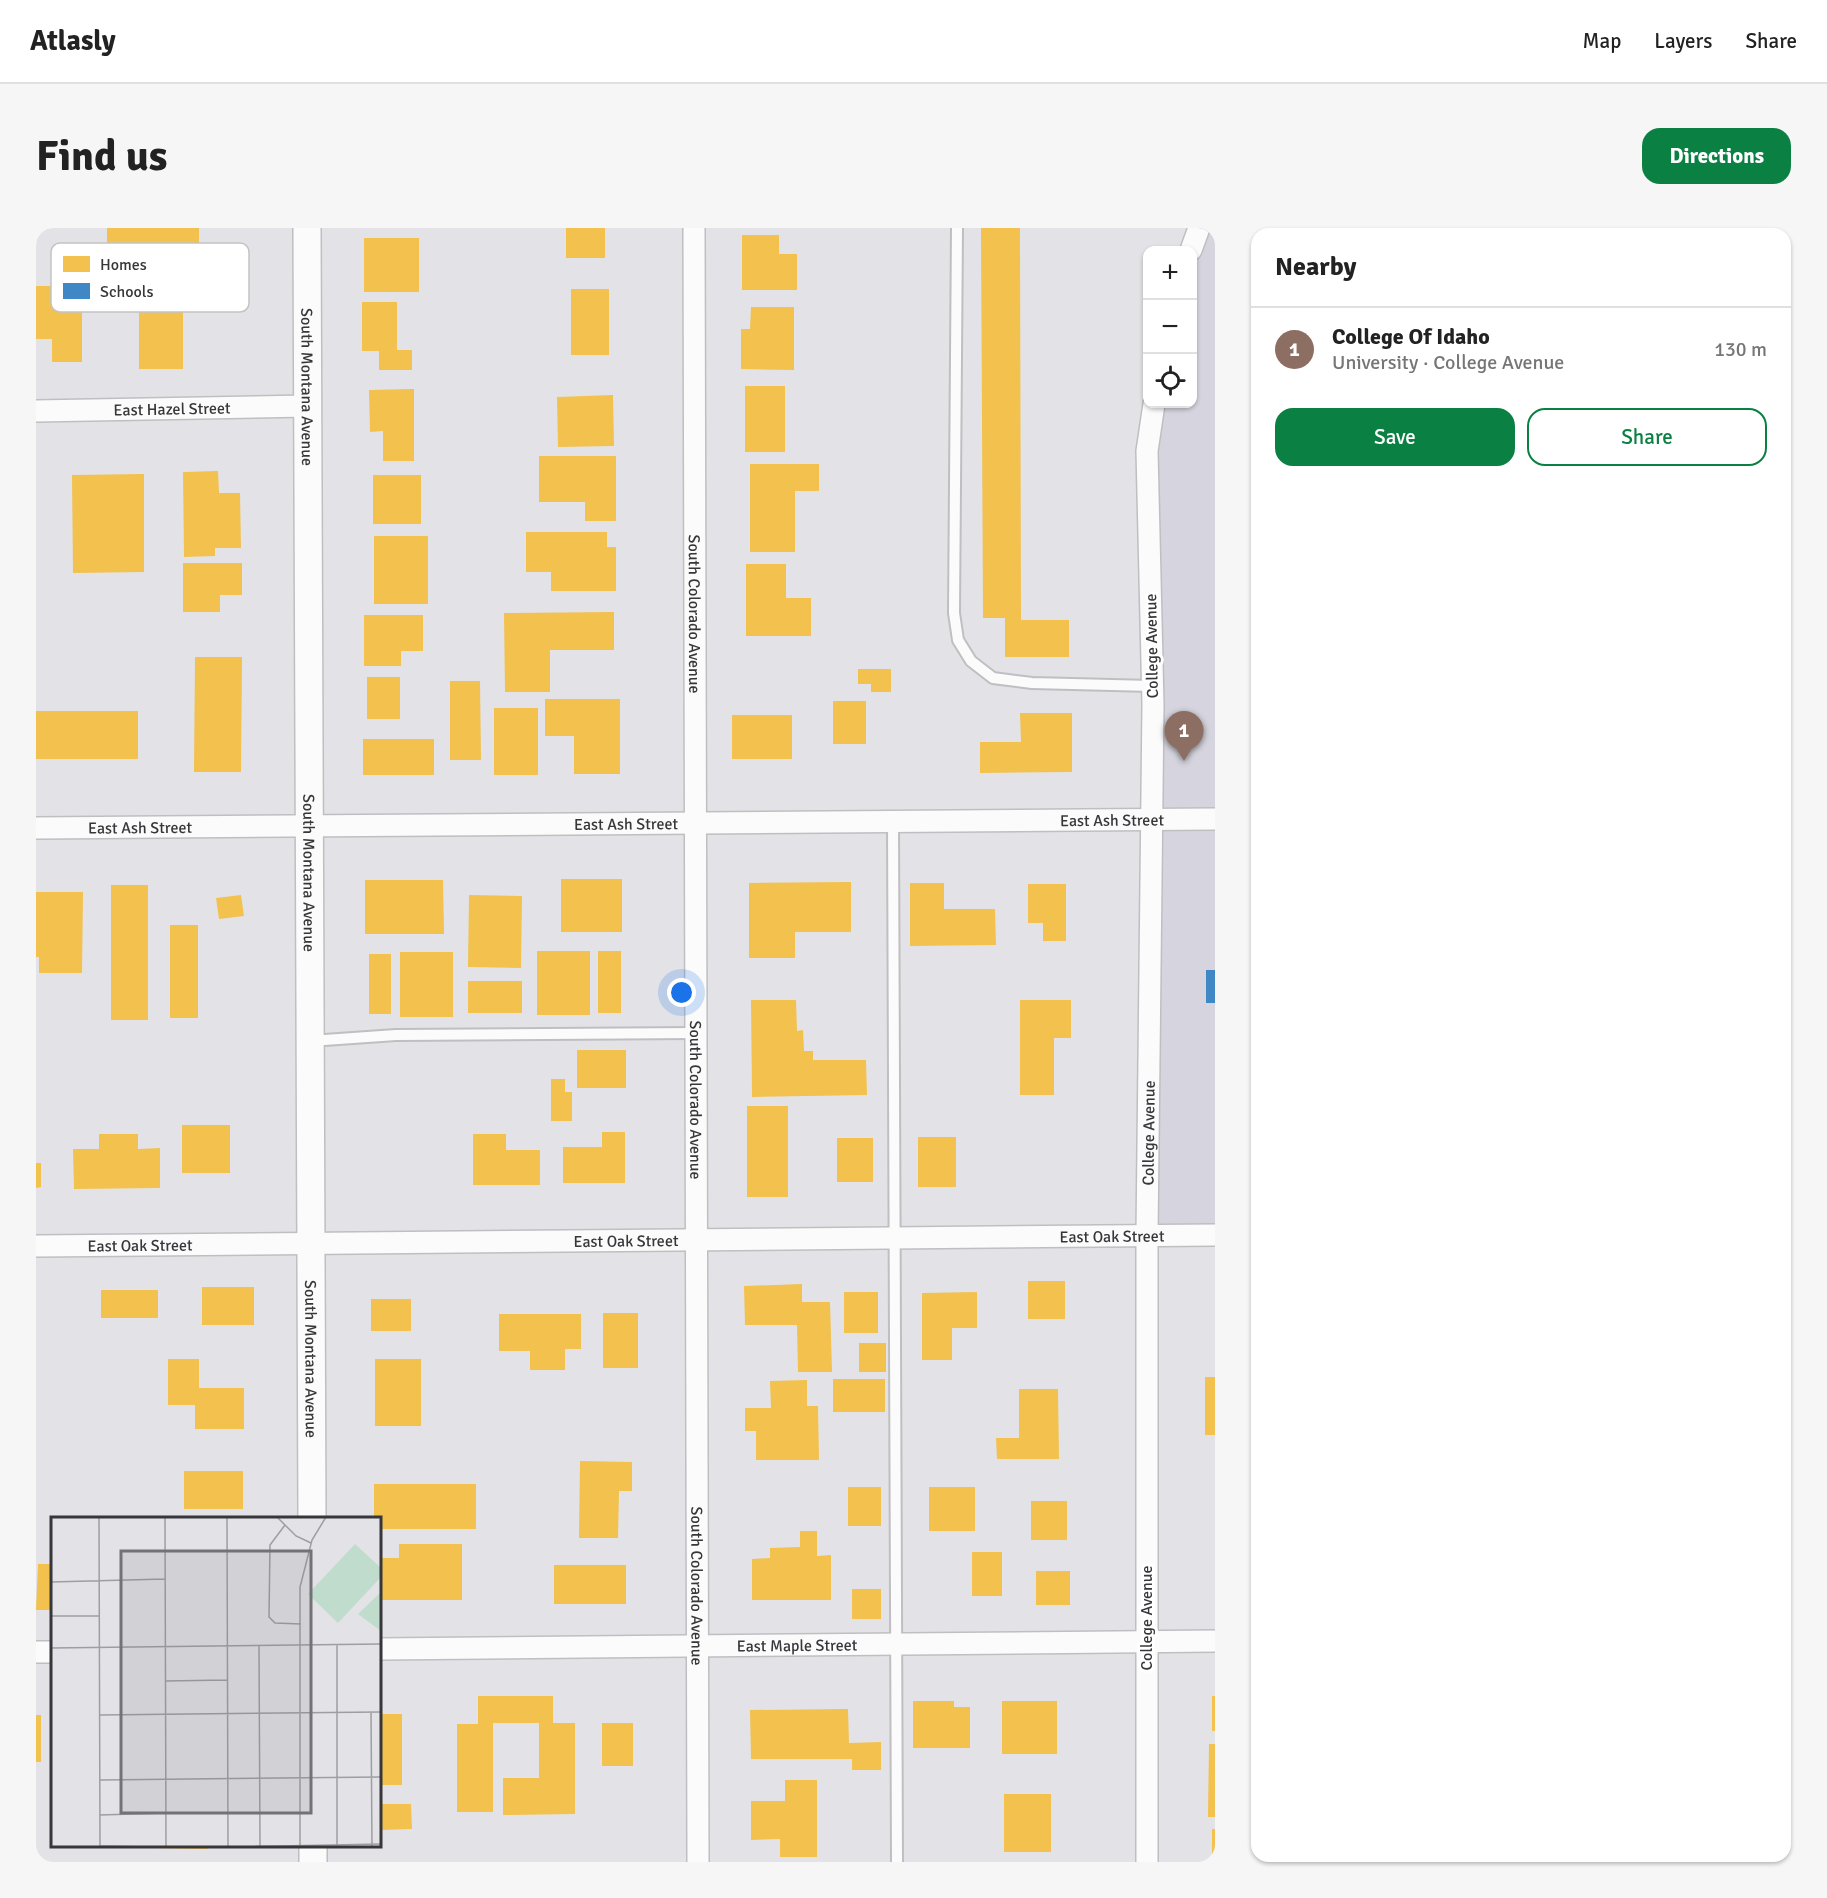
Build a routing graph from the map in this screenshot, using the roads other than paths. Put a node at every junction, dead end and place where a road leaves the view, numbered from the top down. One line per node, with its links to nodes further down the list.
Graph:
1 (307, 228): 6 (street, South Montana Avenue)
2 (694, 228): 13 (street, South Colorado Avenue)
3 (957, 228): 9 (lane)
4 (1199, 228): 5 (street)
5 (1192, 246)
6 (308, 406): 8 (street, East Hazel Street); 14 (street, South Montana Avenue)
7 (1153, 408): 9 (street, College Avenue)
8 (36, 411)
9 (1152, 686): 10 (street, College Avenue)
10 (1152, 819): 11 (street, East Ash Street); 12 (street, East Ash Street); 18 (street, College Avenue)
11 (1215, 819)
12 (893, 822): 13 (street, East Ash Street); 20 (lane)
13 (696, 823): 14 (street, East Ash Street); 16 (street, South Colorado Avenue)
14 (309, 826): 15 (street, East Ash Street); 17 (street, South Montana Avenue)
15 (36, 828)
16 (697, 1033): 17 (lane); 21 (street, South Colorado Avenue)
17 (310, 1041): 22 (street, South Montana Avenue)
18 (1147, 1235): 19 (street, East Oak Street); 20 (street, East Oak Street); 26 (street, College Avenue)
19 (1215, 1235)
20 (894, 1238): 21 (street, East Oak Street); 27 (lane)
21 (698, 1240): 22 (street, East Oak Street); 28 (street, South Colorado Avenue)
22 (311, 1244): 23 (street, East Oak Street); 24 (street, South Montana Avenue)
23 (36, 1246)
24 (312, 1517)
25 (1215, 1641): 26 (street, East Maple Street)
26 (1146, 1642): 27 (street, East Maple Street); 32 (street, College Avenue)
27 (896, 1644): 28 (street, East Maple Street); 31 (lane)
28 (698, 1646): 29 (street, East Maple Street); 30 (street, South Colorado Avenue)
29 (381, 1649)
30 (698, 1862)
31 (897, 1862)
32 (1146, 1862)

